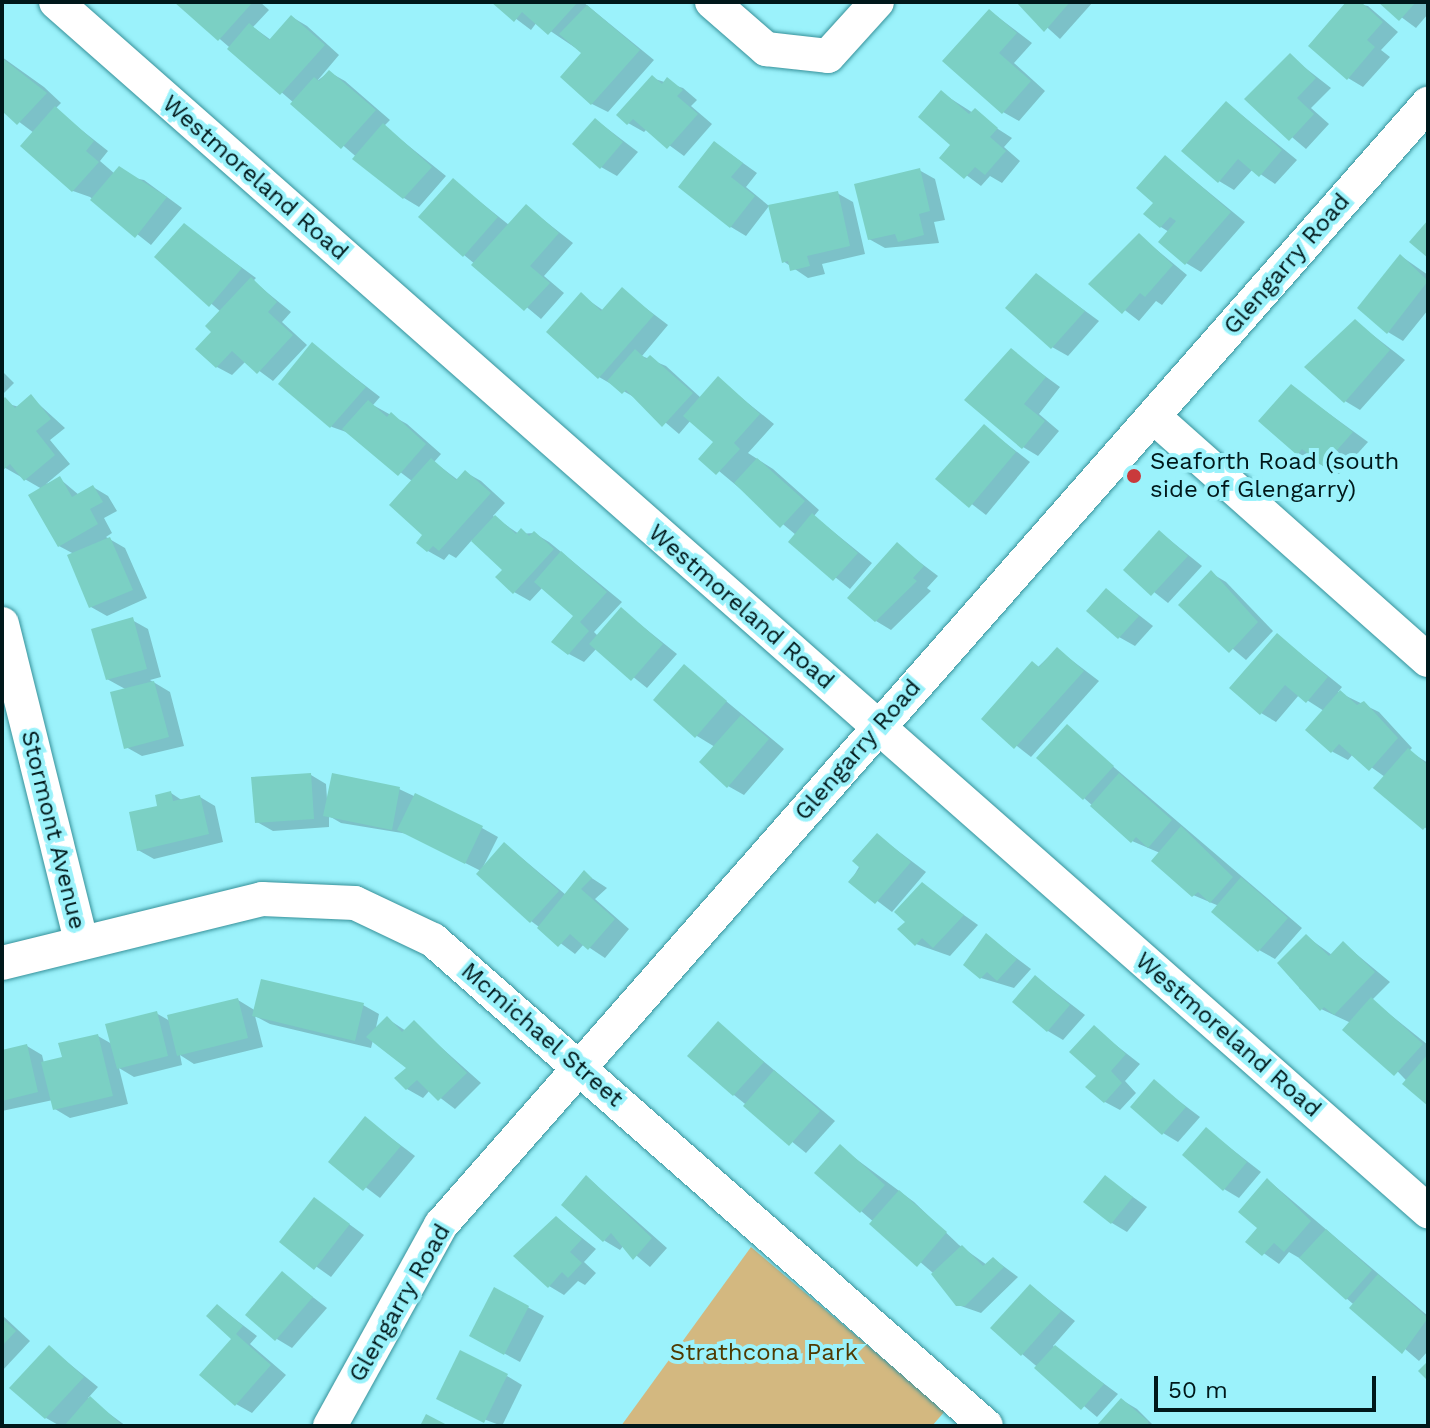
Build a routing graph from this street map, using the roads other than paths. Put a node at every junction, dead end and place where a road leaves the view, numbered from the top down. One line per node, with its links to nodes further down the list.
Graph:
1 (56, 2): 8 (street, Westmoreland Road)
2 (712, 2): 3 (street)
3 (877, 2)
4 (1428, 104): 5 (street, Glengarry Road)
5 (1154, 417): 7 (street); 8 (street, Glengarry Road)
6 (2, 624): 9 (street, Stormont Avenue)
7 (1428, 660)
8 (878, 727): 11 (street, Glengarry Road); 12 (street, Westmoreland Road)
9 (81, 942): 10 (street, Mcmichael Street); 11 (street, Mcmichael Street)
10 (2, 963)
11 (579, 1066): 13 (street, Glengarry Road); 14 (street, Mcmichael Street)
12 (1428, 1211)
13 (330, 1426)
14 (986, 1426)

